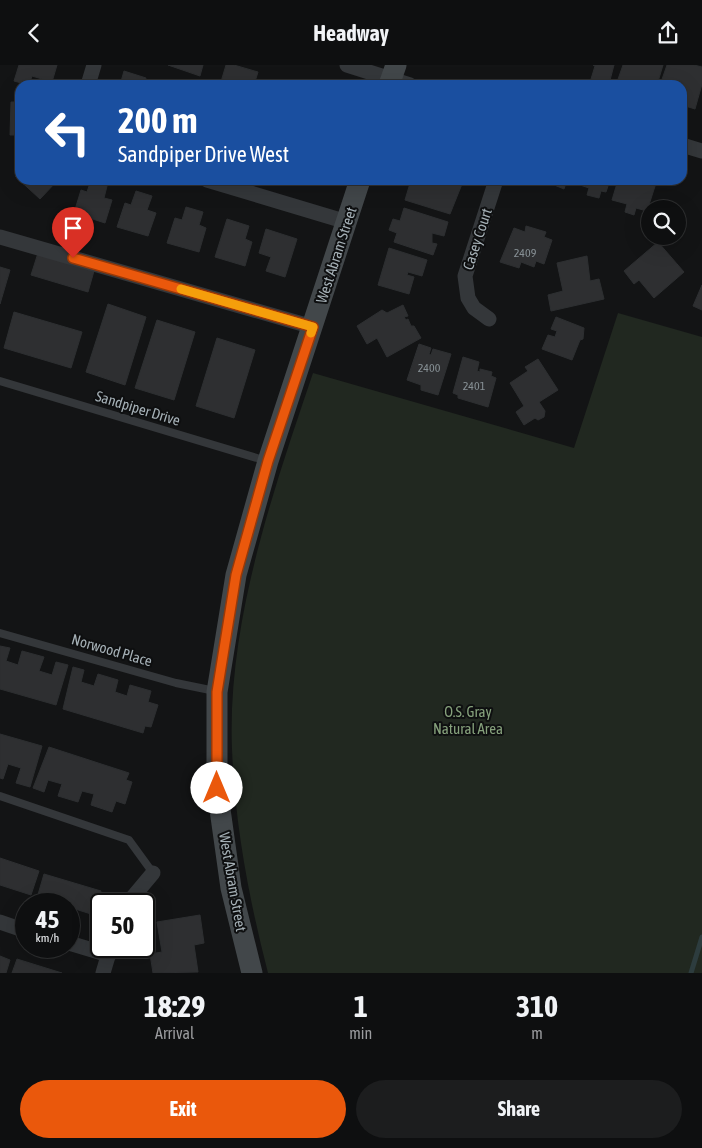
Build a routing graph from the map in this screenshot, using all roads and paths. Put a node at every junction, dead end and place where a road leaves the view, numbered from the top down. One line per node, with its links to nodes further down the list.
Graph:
1 (94, 65): 4 (street)
2 (347, 65): 3 (street)
3 (397, 79)
4 (90, 80)
5 (687, 146): 6 (street)
6 (702, 151)
7 (224, 185): 10 (street)
8 (358, 185): 10 (main road, West Abram Street)
9 (494, 185): 12 (street, Casey Court)
10 (347, 222): 13 (main road, West Abram Street)
11 (0, 237): 13 (street)
12 (489, 319)
13 (313, 327): 15 (main road, West Abram Street)
14 (0, 381): 15 (lane, Sandpiper Drive)
15 (268, 461): 17 (main road, West Abram Street)
16 (0, 633): 17 (lane, Norwood Place)
17 (217, 692): 25 (main road, West Abram Street)
18 (0, 796): 19 (lane)
19 (152, 873): 20 (street)
20 (136, 893)
21 (0, 922): 22 (street)
22 (15, 927)
23 (108, 958): 24 (street)
24 (103, 973)
25 (252, 973)

